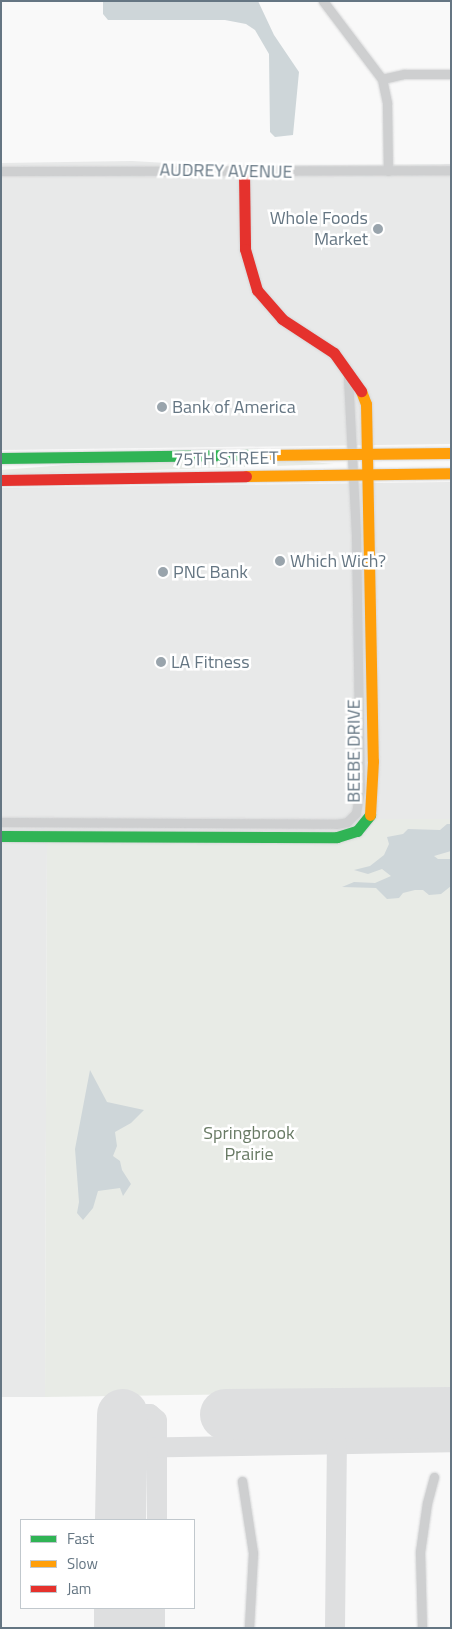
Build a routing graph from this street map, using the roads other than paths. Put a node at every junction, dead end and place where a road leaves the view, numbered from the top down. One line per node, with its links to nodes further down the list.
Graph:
1 (323, 1): 3 (street)
2 (451, 74): 3 (street)
3 (382, 79): 6 (street)
4 (451, 170): 6 (street, AUDREY AVENUE)
5 (1, 171): 7 (street, AUDREY AVENUE)
6 (388, 171): 7 (street, AUDREY AVENUE)
7 (244, 173): 8 (street, BEEBE DRIVE)
8 (348, 376): 10 (street, BEEBE DRIVE); 11 (street, BEEBE DRIVE)
9 (451, 453): 11 (street, 75TH STREET)
10 (354, 454): 11 (street, 75TH STREET); 12 (street, 75TH STREET); 15 (street, BEEBE DRIVE)
11 (369, 454): 14 (street, BEEBE DRIVE)
12 (1, 458)
13 (451, 473): 14 (street, 75TH STREET)
14 (369, 474): 15 (street, 75TH STREET); 18 (street, BEEBE DRIVE)
15 (355, 475): 16 (street, 75TH STREET); 17 (street, BEEBE DRIVE)
16 (1, 480)
17 (1, 822)
18 (1, 836)
19 (434, 1477): 22 (street)
20 (242, 1481): 21 (street)
21 (249, 1628)
22 (422, 1628)

